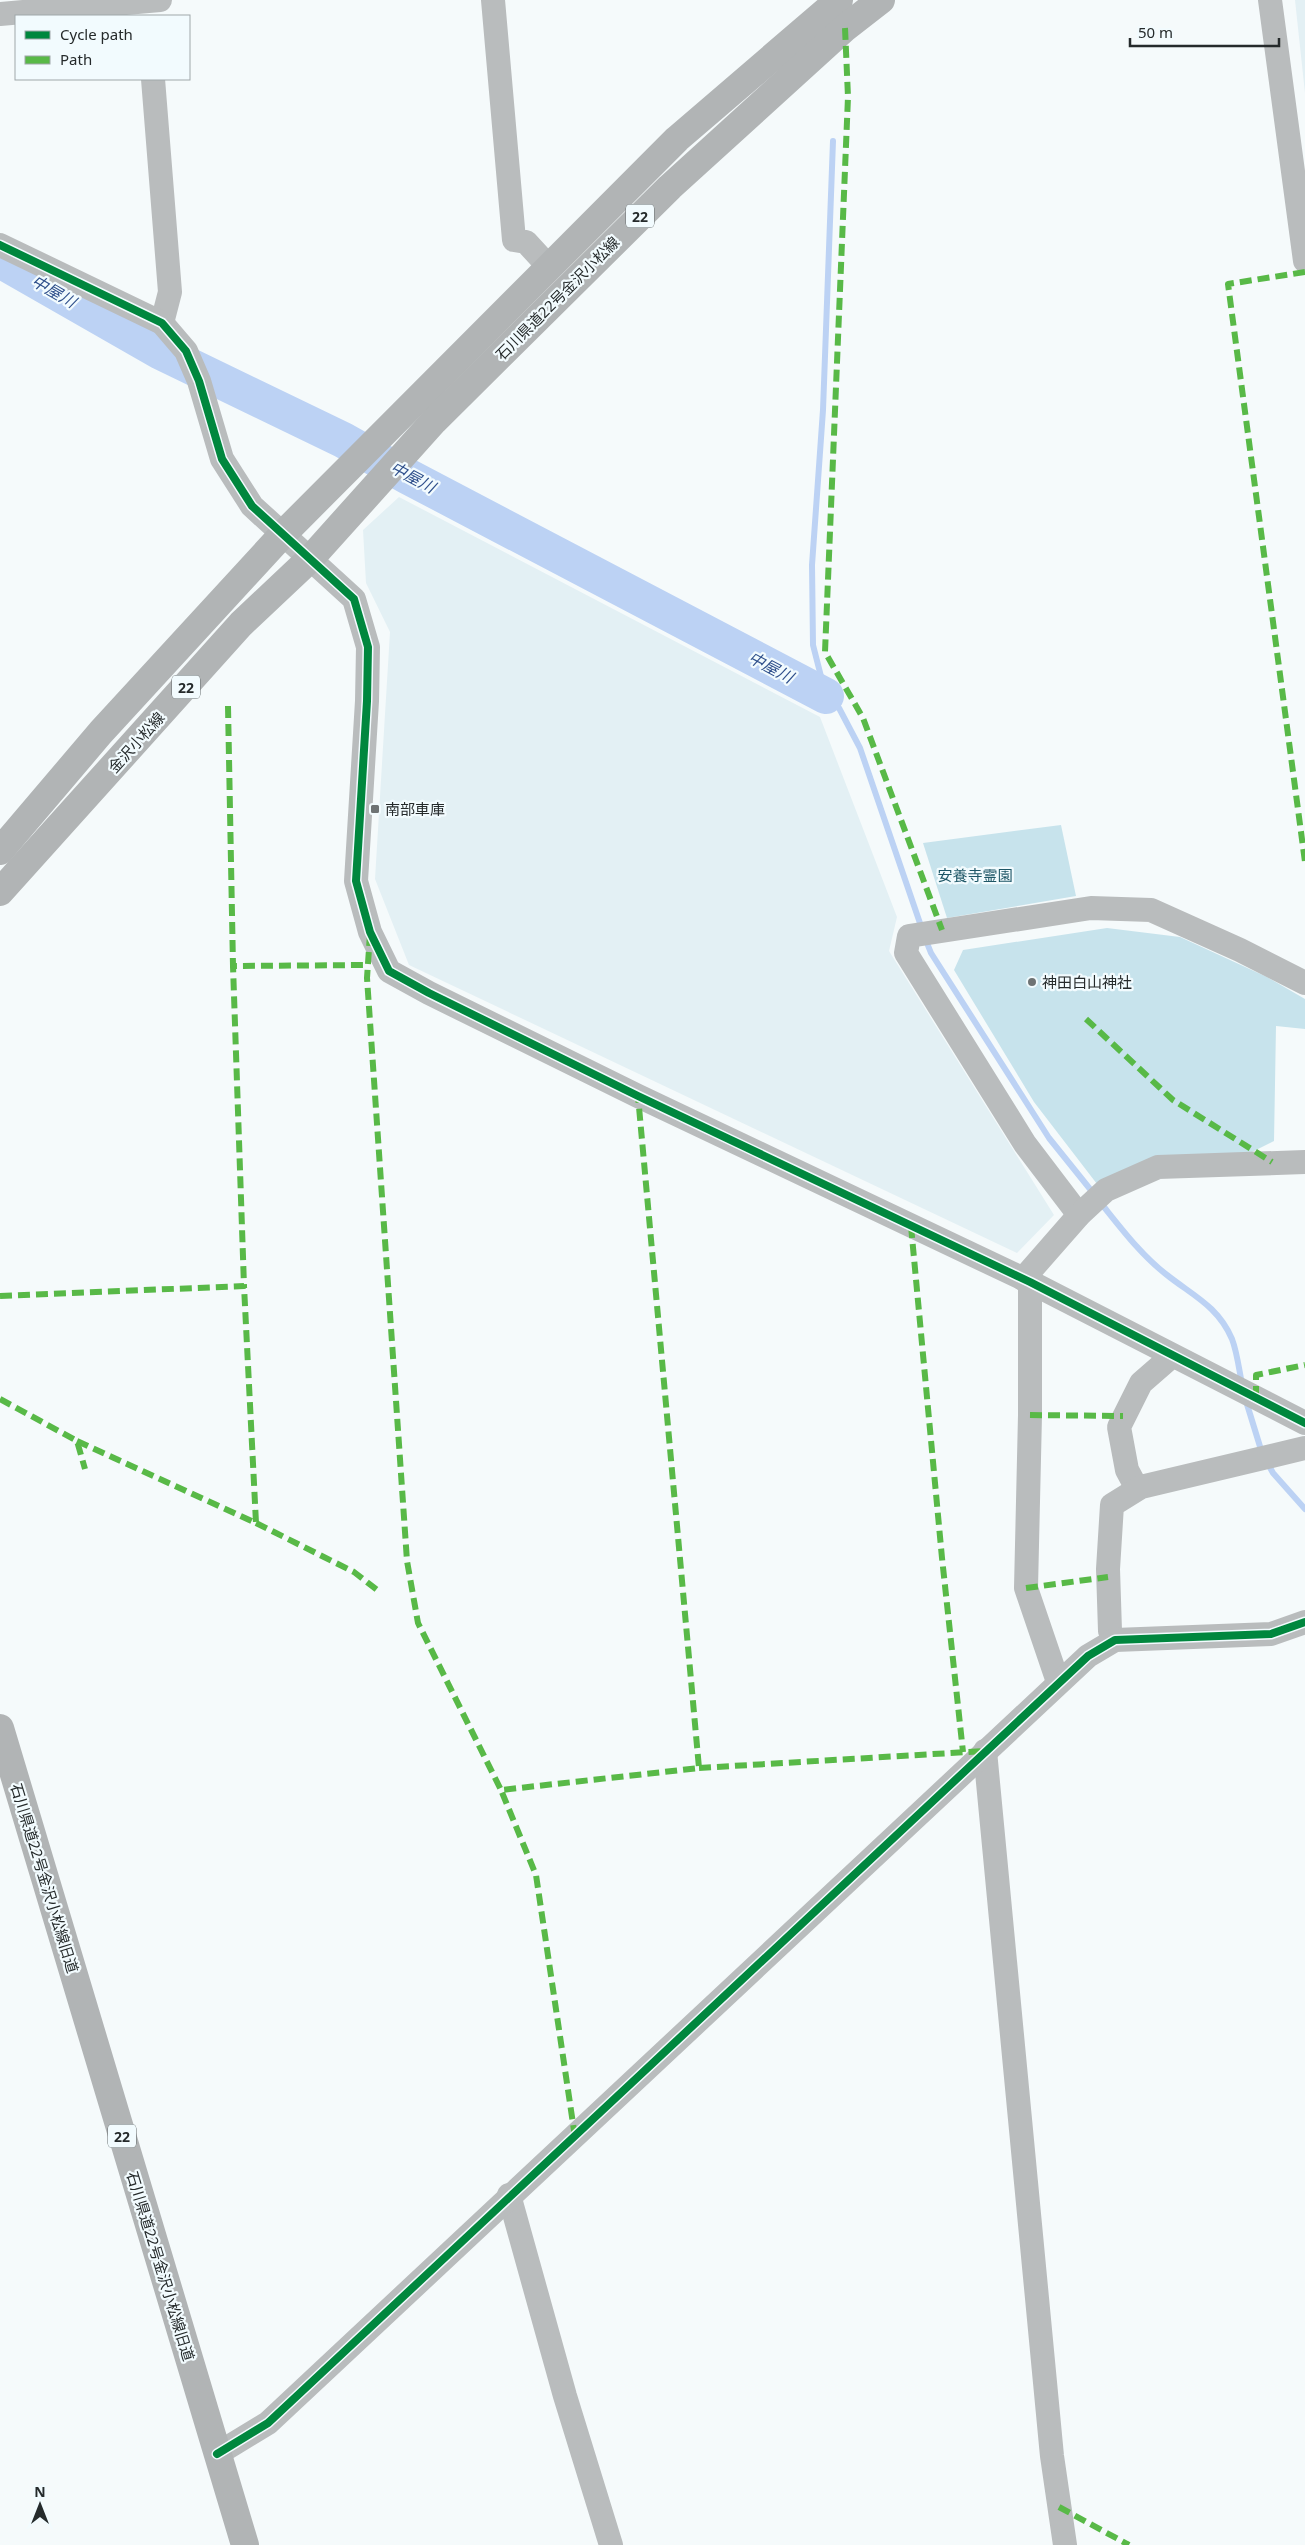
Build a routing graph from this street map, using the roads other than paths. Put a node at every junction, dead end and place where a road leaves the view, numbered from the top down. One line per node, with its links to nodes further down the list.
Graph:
1 (493, 0): 10 (street)
2 (840, 0): 10 (main road, 石川県道22号金沢小松線 / 22)
3 (881, 0): 12 (main road, 石川県道22号金沢小松線 / 22)
4 (1270, 0): 9 (street)
5 (151, 4): 6 (street)
6 (0, 14)
7 (153, 80): 11 (street)
8 (0, 245): 11 (street)
9 (1305, 260)
10 (550, 268): 13 (main road, 石川県道22号金沢小松線 / 22)
11 (162, 323): 13 (street)
12 (376, 485): 14 (main road, 金沢小松線 / 22)
13 (282, 534): 14 (street); 15 (main road, 22)
14 (311, 558): 16 (main road, 金沢小松線 / 22); 20 (street)
15 (0, 850)
16 (0, 892)
17 (1305, 983): 19 (street)
18 (1305, 1162): 19 (street)
19 (1084, 1211): 20 (street)
20 (1026, 1280): 21 (street); 27 (street)
21 (1172, 1356): 22 (street); 24 (street)
22 (1305, 1422)
23 (1305, 1448): 24 (street)
24 (1141, 1487): 26 (street)
25 (1305, 1622): 26 (street)
26 (1115, 1640): 27 (street)
27 (1058, 1682): 29 (street)
28 (0, 1728): 31 (main road, 石川県道22号金沢小松線旧道 / 22)
29 (985, 1751): 30 (street); 34 (street)
30 (509, 2195): 31 (street); 33 (street)
31 (217, 2454): 32 (main road, 石川県道22号金沢小松線旧道 / 22)
32 (245, 2545)
33 (611, 2545)
34 (1065, 2545)

